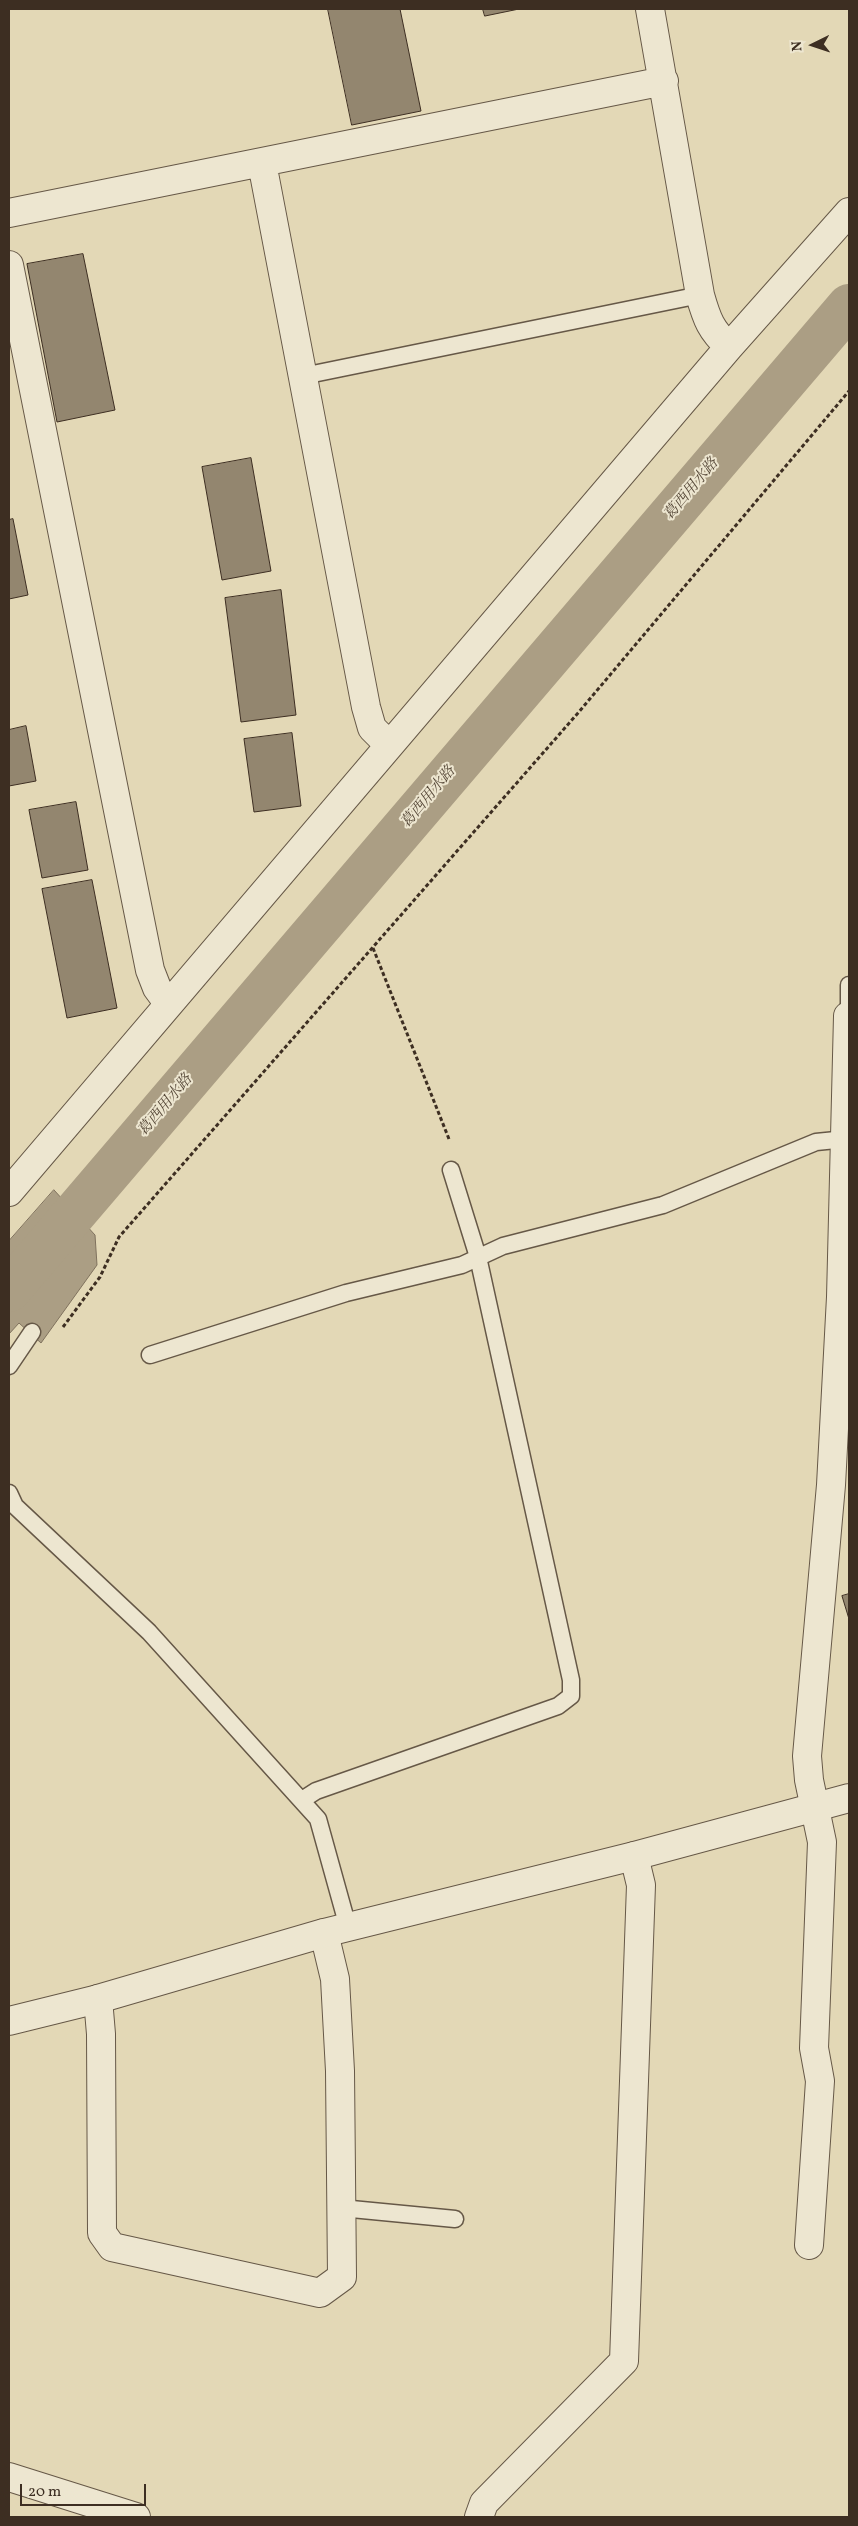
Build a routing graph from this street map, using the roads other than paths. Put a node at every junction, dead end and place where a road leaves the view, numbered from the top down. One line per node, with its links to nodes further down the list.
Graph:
1 (650, 9): 2 (street)
2 (664, 81): 3 (street); 7 (street)
3 (262, 163): 5 (street); 9 (street)
4 (849, 212): 8 (street)
5 (9, 213)
6 (9, 265): 12 (street)
7 (700, 295): 8 (street); 9 (lane)
8 (729, 347): 10 (street)
9 (302, 376): 10 (street)
10 (389, 745): 12 (street)
11 (849, 985): 13 (lane)
12 (168, 1002): 16 (street)
13 (849, 1016): 14 (street)
14 (846, 1139): 17 (lane); 21 (street)
15 (451, 1170): 17 (lane)
16 (9, 1192)
17 (478, 1257): 19 (lane); 24 (lane)
18 (32, 1332): 20 (lane)
19 (150, 1355)
20 (9, 1366)
21 (841, 1448): 25 (street)
22 (9, 1494): 24 (lane)
23 (849, 1798): 25 (street)
24 (302, 1800): 27 (lane)
25 (814, 1806): 26 (street); 32 (street)
26 (634, 1856): 27 (street); 35 (street)
27 (336, 1930): 28 (street); 30 (street)
28 (98, 1999): 29 (street); 30 (street)
29 (9, 2021)
30 (342, 2208): 31 (lane)
31 (455, 2219)
32 (809, 2245)
33 (9, 2477): 34 (street)
34 (136, 2517)
35 (479, 2517)

